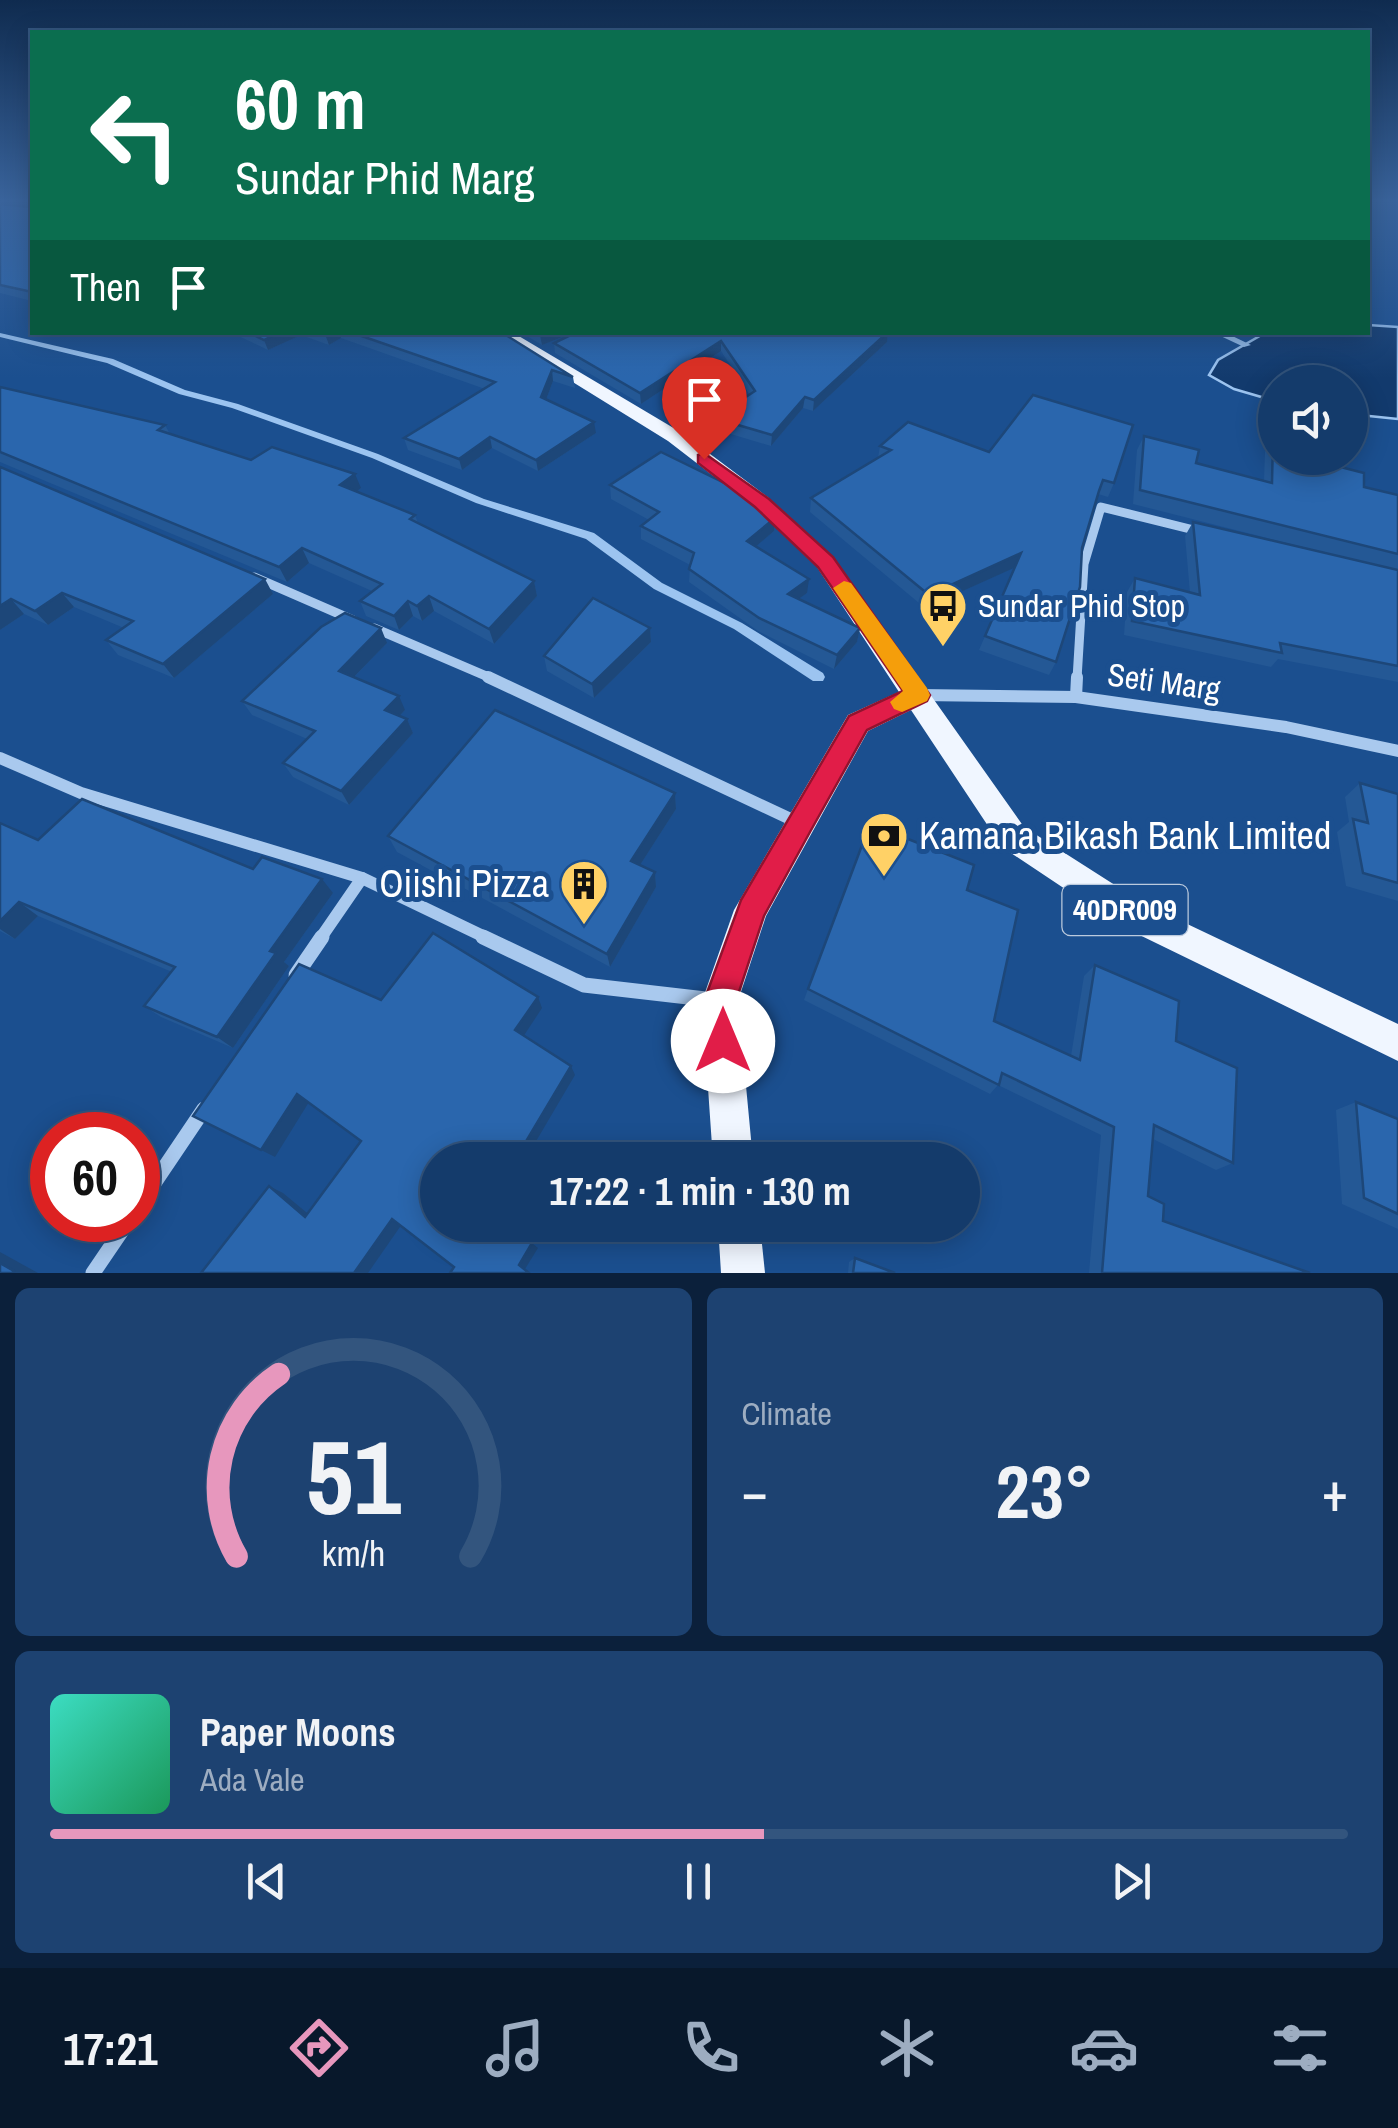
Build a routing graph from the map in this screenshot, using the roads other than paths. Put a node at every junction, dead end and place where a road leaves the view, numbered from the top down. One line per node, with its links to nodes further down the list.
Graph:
1 (505, 335): 4 (main road)
2 (1214, 535): 5 (street)
3 (237, 570): 8 (street)
4 (918, 695): 5 (street, Seti Marg); 8 (main road); 12 (main road, 40DR009)
5 (1076, 697): 6 (street, Seti Marg)
6 (1398, 752)
7 (0, 758): 9 (street)
8 (800, 824): 11 (main road)
9 (362, 878): 10 (street); 11 (street)
10 (283, 993)
11 (720, 1001): 14 (main road)
12 (1398, 1043)
13 (216, 1092): 15 (street)
14 (732, 1142)
15 (160, 1175)
16 (114, 1242): 18 (street)
17 (740, 1242): 19 (main road)
18 (92, 1273)
19 (743, 1273)

